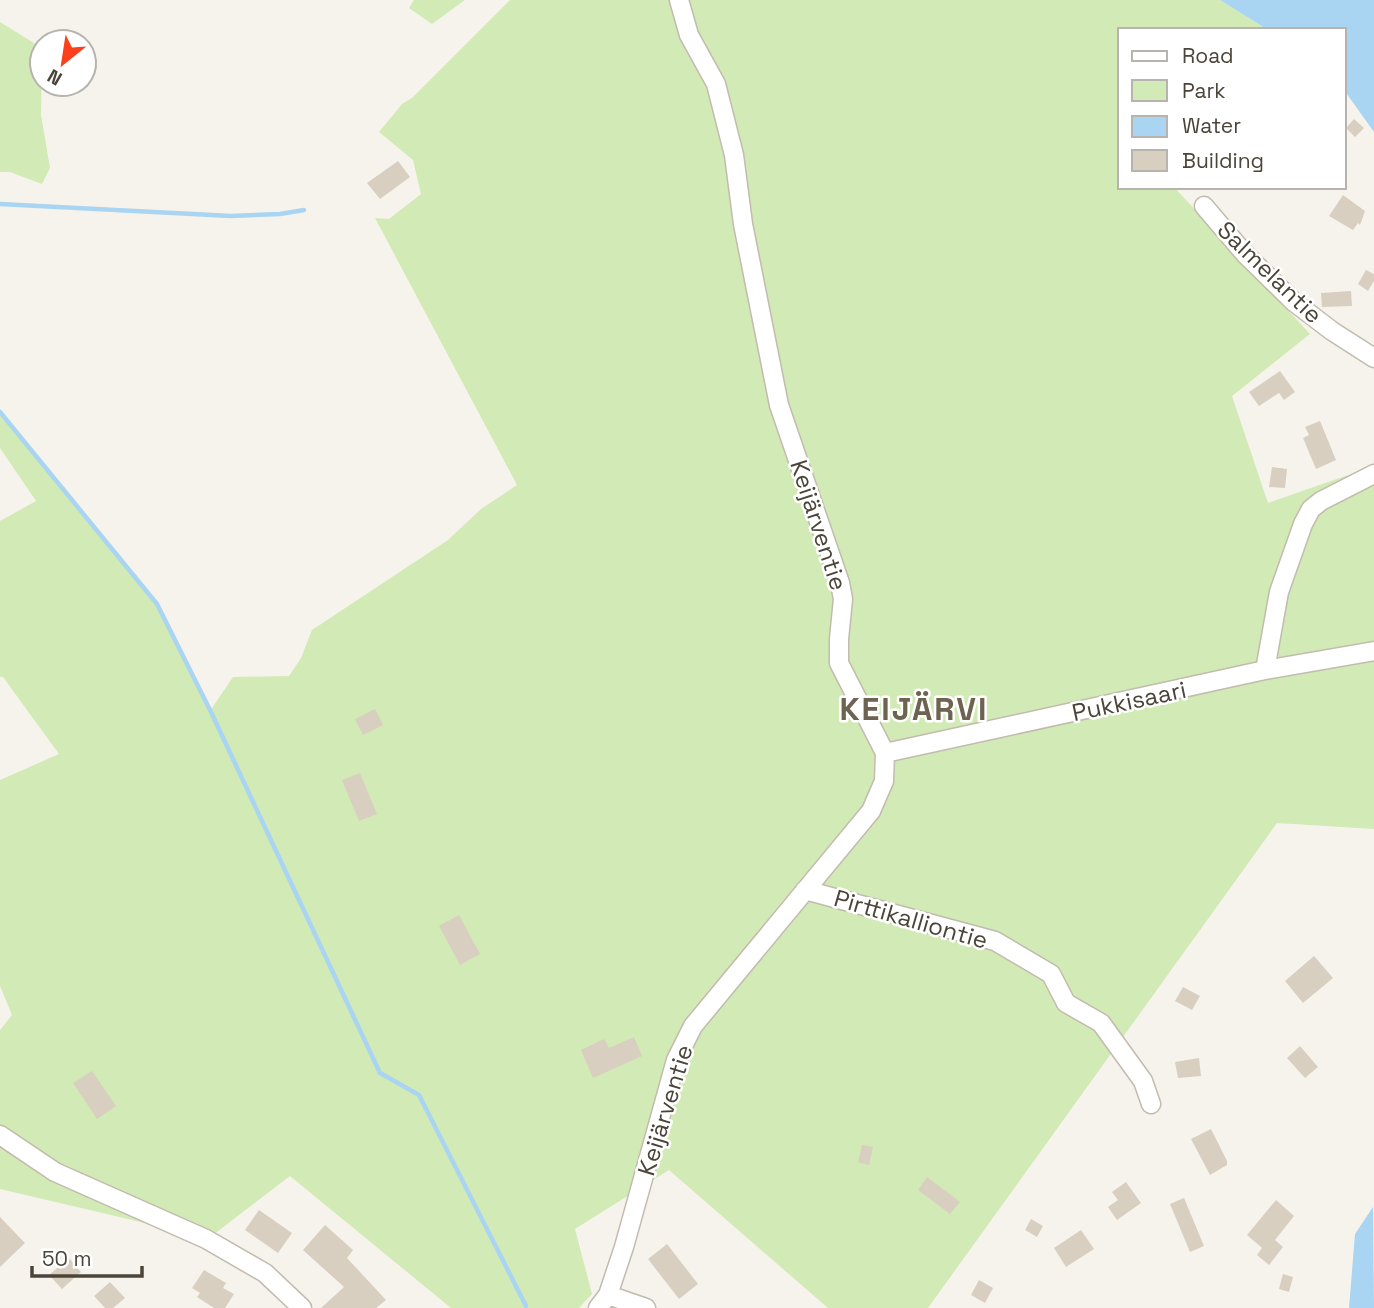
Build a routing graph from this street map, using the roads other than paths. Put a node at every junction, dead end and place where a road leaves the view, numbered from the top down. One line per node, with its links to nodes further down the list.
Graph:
1 (679, 0): 7 (street, Keijärventie)
2 (1204, 206): 3 (street, Salmelantie)
3 (1374, 358)
4 (1374, 474): 6 (street)
5 (1374, 651): 6 (street, Pukkisaari)
6 (1265, 670): 7 (street, Pukkisaari)
7 (885, 753): 8 (street, Keijärventie)
8 (805, 890): 9 (street, Pirttikalliontie); 11 (street, Keijärventie)
9 (1151, 1104)
10 (0, 1135): 12 (street)
11 (603, 1301): 13 (street)
12 (302, 1308)
13 (646, 1308)

